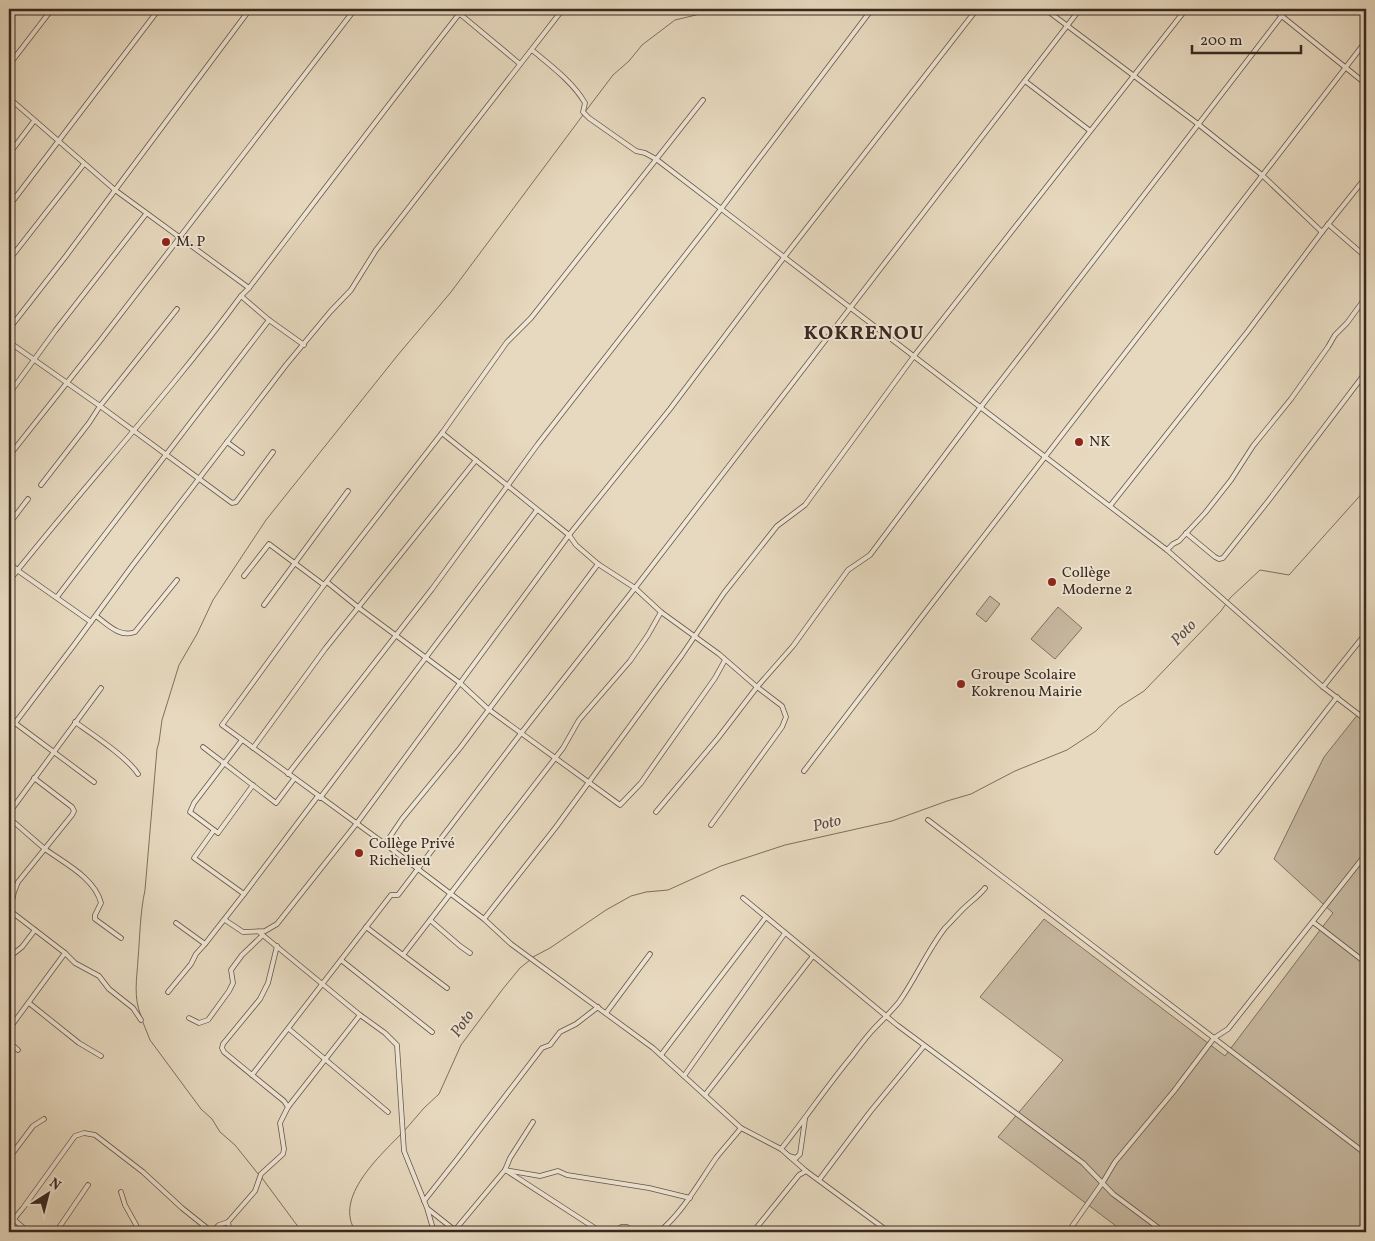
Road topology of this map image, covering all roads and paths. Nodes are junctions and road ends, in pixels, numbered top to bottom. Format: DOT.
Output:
graph roads {
  1 [pos="40,9"];
  2 [pos="52,9"];
  3 [pos="159,9"];
  4 [pos="250,9"];
  5 [pos="355,9"];
  6 [pos="454,9"];
  7 [pos="563,9"];
  8 [pos="872,9"];
  9 [pos="977,9"];
  10 [pos="1046,9"];
  11 [pos="1080,9"];
  12 [pos="1186,9"];
  13 [pos="1273,9"];
  14 [pos="1287,9"];
  15 [pos="461,11"];
  16 [pos="48,14"];
  17 [pos="1282,15"];
  18 [pos="1068,25"];
  19 [pos="1366,41"];
  20 [pos="532,50"];
  21 [pos="520,64"];
  22 [pos="9,65"];
  23 [pos="1346,68"];
  24 [pos="1134,75"];
  25 [pos="1025,81"];
  26 [pos="1366,84"];
  27 [pos="9,98"];
  28 [pos="703,100"];
  29 [pos="34,121"];
  30 [pos="1198,124"];
  31 [pos="1089,130"];
  32 [pos="60,141"];
  33 [pos="9,154"];
  34 [pos="656,159"];
  35 [pos="84,164"];
  36 [pos="1262,175"];
  37 [pos="1366,177"];
  38 [pos="115,190"];
  39 [pos="9,206"];
  40 [pos="721,209"];
  41 [pos="146,214"];
  42 [pos="1328,224"];
  43 [pos="1322,232"];
  44 [pos="179,238"];
  45 [pos="785,256"];
  46 [pos="1366,257"];
  47 [pos="9,260"];
  48 [pos="249,288"];
  49 [pos="241,296"];
  50 [pos="1366,297"];
  51 [pos="850,307"];
  52 [pos="177,309"];
  53 [pos="269,320"];
  54 [pos="9,329"];
  55 [pos="9,342"];
  56 [pos="304,345"];
  57 [pos="914,356"];
  58 [pos="33,360"];
  59 [pos="1366,372"];
  60 [pos="66,382"];
  61 [pos="9,394"];
  62 [pos="100,406"];
  63 [pos="980,408"];
  64 [pos="134,432"];
  65 [pos="442,433"];
  66 [pos="227,442"];
  67 [pos="273,452"];
  68 [pos="242,453"];
  69 [pos="167,454"];
  70 [pos="9,456"];
  71 [pos="1045,457"];
  72 [pos="476,460"];
  73 [pos="200,478"];
  74 [pos="40,485"];
  75 [pos="508,486"];
  76 [pos="348,491"];
  77 [pos="28,499"];
  78 [pos="1110,506"];
  79 [pos="537,510"];
  80 [pos="9,524"];
  81 [pos="1186,533"];
  82 [pos="569,535"];
  83 [pos="1167,550"];
  84 [pos="9,562"];
  85 [pos="295,563"];
  86 [pos="598,564"];
  87 [pos="17,570"];
  88 [pos="244,576"];
  89 [pos="177,580"];
  90 [pos="9,581"];
  91 [pos="326,584"];
  92 [pos="635,588"];
  93 [pos="57,597"];
  94 [pos="264,605"];
  95 [pos="359,608"];
  96 [pos="661,612"];
  97 [pos="96,616"];
  98 [pos="91,622"];
  99 [pos="1366,633"];
  100 [pos="395,635"];
  101 [pos="694,636"];
  102 [pos="426,656"];
  103 [pos="725,660"];
  104 [pos="460,683"];
  105 [pos="757,687"];
  106 [pos="1323,687"];
  107 [pos="101,688"];
  108 [pos="1337,697"];
  109 [pos="488,709"];
  110 [pos="1366,720"];
  111 [pos="75,722"];
  112 [pos="15,723"];
  113 [pos="9,731"];
  114 [pos="522,732"];
  115 [pos="242,740"];
  116 [pos="202,747"];
  117 [pos="253,748"];
  118 [pos="54,752"];
  119 [pos="555,757"];
  120 [pos="225,763"];
  121 [pos="804,771"];
  122 [pos="138,774"];
  123 [pos="288,774"];
  124 [pos="34,778"];
  125 [pos="294,779"];
  126 [pos="94,782"];
  127 [pos="588,783"];
  128 [pos="253,785"];
  129 [pos="319,797"];
  130 [pos="656,812"];
  131 [pos="9,813"];
  132 [pos="9,818"];
  133 [pos="928,820"];
  134 [pos="356,823"];
  135 [pos="711,826"];
  136 [pos="214,830"];
  137 [pos="385,844"];
  138 [pos="45,848"];
  139 [pos="1217,852"];
  140 [pos="1366,854"];
  141 [pos="418,869"];
  142 [pos="985,888"];
  143 [pos="244,894"];
  144 [pos="450,894"];
  145 [pos="743,898"];
  146 [pos="9,910"];
  147 [pos="766,917"];
  148 [pos="225,920"];
  149 [pos="430,920"];
  150 [pos="484,920"];
  151 [pos="1313,922"];
  152 [pos="176,923"];
  153 [pos="366,927"];
  154 [pos="35,930"];
  155 [pos="261,933"];
  156 [pos="785,933"];
  157 [pos="122,938"];
  158 [pos="205,944"];
  159 [pos="277,946"];
  160 [pos="65,953"];
  161 [pos="470,953"];
  162 [pos="10,954"];
  163 [pos="650,954"];
  164 [pos="403,955"];
  165 [pos="812,956"];
  166 [pos="9,959"];
  167 [pos="340,960"];
  168 [pos="1366,963"];
  169 [pos="322,984"];
  170 [pos="447,988"];
  171 [pos="168,992"];
  172 [pos="29,1003"];
  173 [pos="598,1007"];
  174 [pos="606,1013"];
  175 [pos="360,1016"];
  176 [pos="887,1017"];
  177 [pos="189,1018"];
  178 [pos="141,1020"];
  179 [pos="9,1029"];
  180 [pos="289,1029"];
  181 [pos="432,1032"];
  182 [pos="1214,1038"];
  183 [pos="9,1042"];
  184 [pos="924,1046"];
  185 [pos="18,1050"];
  186 [pos="661,1055"];
  187 [pos="101,1056"];
  188 [pos="326,1060"];
  189 [pos="252,1075"];
  190 [pos="684,1076"];
  191 [pos="705,1095"];
  192 [pos="288,1107"];
  193 [pos="388,1112"];
  194 [pos="805,1119"];
  195 [pos="44,1120"];
  196 [pos="533,1122"];
  197 [pos="741,1128"];
  198 [pos="781,1150"];
  199 [pos="1366,1154"];
  200 [pos="787,1155"];
  201 [pos="9,1158"];
  202 [pos="505,1170"];
  203 [pos="806,1171"];
  204 [pos="819,1180"];
  205 [pos="1103,1182"];
  206 [pos="88,1185"];
  207 [pos="121,1192"];
  208 [pos="690,1198"];
  209 [pos="424,1201"];
  210 [pos="427,1208"];
  211 [pos="9,1215"];
  212 [pos="14,1219"];
  213 [pos="228,1222"];
  214 [pos="9,1225"];
  215 [pos="456,1231"];
  216 [pos="28,1232"];
  217 [pos="56,1232"];
  218 [pos="140,1232"];
  219 [pos="212,1232"];
  220 [pos="230,1232"];
  221 [pos="434,1232"];
  222 [pos="602,1232"];
  223 [pos="615,1232"];
  224 [pos="632,1232"];
  225 [pos="659,1232"];
  226 [pos="753,1232"];
  227 [pos="889,1232"];
  228 [pos="1068,1232"];
  229 [pos="1164,1232"];
  1 -- 16 [label="street"];
  2 -- 16 [label="street"];
  3 -- 32 [label="street"];
  4 -- 38 [label="street"];
  5 -- 44 [label="street"];
  6 -- 15 [label="street"];
  7 -- 20 [label="street"];
  8 -- 40 [label="street"];
  9 -- 45 [label="street"];
  10 -- 18 [label="street"];
  11 -- 18 [label="street"];
  12 -- 24 [label="street"];
  13 -- 17 [label="street"];
  14 -- 17 [label="street"];
  15 -- 21 [label="street"];
  15 -- 48 [label="street"];
  16 -- 22 [label="street"];
  17 -- 23 [label="street"];
  17 -- 30 [label="street"];
  18 -- 24 [label="street"];
  18 -- 25 [label="street"];
  19 -- 23 [label="street"];
  20 -- 21 [label="street"];
  20 -- 34 [label="street"];
  21 -- 56 [label="street"];
  23 -- 26 [label="street"];
  23 -- 36 [label="street"];
  24 -- 30 [label="street"];
  24 -- 31 [label="street"];
  25 -- 31 [label="street"];
  25 -- 51 [label="street"];
  27 -- 29 [label="street"];
  28 -- 34 [label="street"];
  29 -- 32 [label="street"];
  29 -- 33 [label="street"];
  30 -- 36 [label="street"];
  30 -- 63 [label="street"];
  31 -- 57 [label="street"];
  32 -- 35 [label="street"];
  32 -- 39 [label="street"];
  34 -- 40 [label="street"];
  34 -- 65 [label="street"];
  35 -- 38 [label="street"];
  35 -- 47 [label="street"];
  36 -- 43 [label="street"];
  36 -- 71 [label="street"];
  37 -- 42 [label="street"];
  38 -- 41 [label="street"];
  38 -- 54 [label="street"];
  40 -- 45 [label="street"];
  40 -- 75 [label="street"];
  41 -- 44 [label="street"];
  41 -- 58 [label="street"];
  42 -- 43 [label="street"];
  42 -- 46 [label="street"];
  43 -- 78 [label="street"];
  44 -- 48 [label="street"];
  44 -- 60 [label="street"];
  45 -- 51 [label="street"];
  45 -- 82 [label="street"];
  48 -- 49 [label="street"];
  49 -- 53 [label="street"];
  49 -- 64 [label="street"];
  50 -- 81 [label="street"];
  51 -- 57 [label="street"];
  51 -- 92 [label="street"];
  52 -- 62 [label="street"];
  53 -- 56 [label="street"];
  53 -- 69 [label="street"];
  55 -- 58 [label="street"];
  56 -- 66 [label="street"];
  57 -- 63 [label="street"];
  57 -- 101 [label="street"];
  58 -- 60 [label="street"];
  58 -- 61 [label="street"];
  59 -- 81 [label="street"];
  60 -- 62 [label="street"];
  60 -- 70 [label="street"];
  62 -- 64 [label="street"];
  62 -- 74 [label="street"];
  63 -- 71 [label="street"];
  63 -- 105 [label="street"];
  64 -- 69 [label="street"];
  64 -- 87 [label="street"];
  65 -- 72 [label="street"];
  65 -- 91 [label="street"];
  66 -- 68 [label="street"];
  66 -- 73 [label="street"];
  67 -- 73 [label="street"];
  69 -- 73 [label="street"];
  69 -- 93 [label="street"];
  71 -- 78 [label="street"];
  71 -- 121 [label="street"];
  72 -- 75 [label="street"];
  72 -- 95 [label="street"];
  73 -- 97 [label="street"];
  75 -- 79 [label="street"];
  75 -- 100 [label="street"];
  76 -- 85 [label="street"];
  77 -- 80 [label="street"];
  78 -- 83 [label="street"];
  79 -- 82 [label="street"];
  79 -- 102 [label="street"];
  81 -- 83 [label="street"];
  82 -- 86 [label="street"];
  82 -- 104 [label="street"];
  83 -- 106 [label="street"];
  84 -- 87 [label="street"];
  85 -- 88 [label="street"];
  85 -- 91 [label="street"];
  85 -- 94 [label="street"];
  86 -- 92 [label="street"];
  86 -- 109 [label="street"];
  87 -- 90 [label="street"];
  87 -- 93 [label="street"];
  89 -- 97 [label="street"];
  91 -- 95 [label="street"];
  91 -- 115 [label="street"];
  92 -- 96 [label="street"];
  92 -- 114 [label="street"];
  93 -- 98 [label="street"];
  95 -- 100 [label="street"];
  95 -- 117 [label="street"];
  96 -- 101 [label="street"];
  96 -- 119 [label="street"];
  97 -- 98 [label="street"];
  98 -- 112 [label="street"];
  99 -- 106 [label="street"];
  100 -- 102 [label="street"];
  100 -- 123 [label="street"];
  101 -- 103 [label="street"];
  101 -- 127 [label="street"];
  102 -- 104 [label="street"];
  102 -- 129 [label="street"];
  103 -- 105 [label="street"];
  103 -- 127 [label="street"];
  104 -- 109 [label="street"];
  104 -- 134 [label="street"];
  105 -- 130 [label="street"];
  105 -- 135 [label="street"];
  106 -- 108 [label="street"];
  107 -- 111 [label="street"];
  108 -- 110 [label="street"];
  108 -- 139 [label="street"];
  109 -- 114 [label="street"];
  109 -- 137 [label="street"];
  111 -- 118 [label="street"];
  111 -- 122 [label="street"];
  112 -- 113 [label="street"];
  112 -- 118 [label="street"];
  114 -- 119 [label="street"];
  114 -- 141 [label="street"];
  115 -- 117 [label="street"];
  115 -- 120 [label="street"];
  116 -- 120 [label="street"];
  117 -- 123 [label="street"];
  118 -- 124 [label="street"];
  118 -- 126 [label="street"];
  119 -- 127 [label="street"];
  119 -- 144 [label="street"];
  120 -- 128 [label="street"];
  120 -- 136 [label="street"];
  123 -- 125 [label="street"];
  124 -- 131 [label="street"];
  124 -- 138 [label="street"];
  125 -- 128 [label="street"];
  125 -- 129 [label="street"];
  127 -- 150 [label="street"];
  128 -- 136 [label="street"];
  129 -- 134 [label="street"];
  129 -- 143 [label="street"];
  132 -- 138 [label="street"];
  133 -- 182 [label="street"];
  134 -- 137 [label="street"];
  134 -- 155 [label="street"];
  136 -- 143 [label="street"];
  137 -- 141 [label="street"];
  138 -- 146 [label="street"];
  138 -- 157 [label="street"];
  140 -- 151 [label="street"];
  141 -- 144 [label="street"];
  141 -- 153 [label="street"];
  142 -- 176 [label="street"];
  143 -- 148 [label="street"];
  144 -- 149 [label="street"];
  144 -- 150 [label="street"];
  145 -- 147 [label="street"];
  146 -- 154 [label="street"];
  147 -- 156 [label="street"];
  147 -- 186 [label="street"];
  148 -- 155 [label="street"];
  148 -- 158 [label="street"];
  149 -- 161 [label="street"];
  149 -- 164 [label="street"];
  150 -- 173 [label="street"];
  151 -- 168 [label="street"];
  151 -- 182 [label="street"];
  152 -- 158 [label="street"];
  153 -- 164 [label="street"];
  153 -- 167 [label="street"];
  154 -- 160 [label="street"];
  154 -- 162 [label="street"];
  155 -- 159 [label="street"];
  155 -- 177 [label="street"];
  156 -- 165 [label="street"];
  156 -- 190 [label="street"];
  158 -- 171 [label="street"];
  159 -- 169 [label="street"];
  159 -- 189 [label="street"];
  160 -- 172 [label="street"];
  160 -- 178 [label="street"];
  162 -- 166 [label="street"];
  163 -- 174 [label="street"];
  164 -- 170 [label="street"];
  165 -- 176 [label="street"];
  165 -- 191 [label="street"];
  167 -- 169 [label="street"];
  167 -- 181 [label="street"];
  169 -- 175 [label="street"];
  169 -- 180 [label="street"];
  172 -- 179 [label="street"];
  172 -- 187 [label="street"];
  173 -- 174 [label="street"];
  173 -- 209 [label="street"];
  174 -- 186 [label="street"];
  175 -- 188 [label="street"];
  175 -- 209 [label="street"];
  176 -- 184 [label="street"];
  176 -- 194 [label="street"];
  180 -- 188 [label="street"];
  180 -- 189 [label="street"];
  182 -- 199 [label="street"];
  182 -- 205 [label="street"];
  183 -- 185 [label="street"];
  184 -- 204 [label="street"];
  184 -- 205 [label="street"];
  186 -- 190 [label="street"];
  188 -- 192 [label="street"];
  188 -- 193 [label="street"];
  189 -- 192 [label="street"];
  190 -- 191 [label="street"];
  191 -- 197 [label="street"];
  192 -- 213 [label="street"];
  194 -- 198 [label="street"];
  194 -- 200 [label="street"];
  195 -- 201 [label="street"];
  196 -- 202 [label="street"];
  197 -- 198 [label="street"];
  197 -- 208 [label="street"];
  198 -- 200 [label="street"];
  200 -- 203 [label="street"];
  202 -- 208 [label="street"];
  202 -- 215 [label="street"];
  202 -- 222 [label="street"];
  203 -- 204 [label="street"];
  203 -- 226 [label="street"];
  204 -- 227 [label="street"];
  205 -- 228 [label="street"];
  205 -- 229 [label="street"];
  206 -- 217 [label="street"];
  207 -- 218 [label="street"];
  208 -- 225 [label="street"];
  209 -- 210 [label="street"];
  210 -- 215 [label="street"];
  210 -- 221 [label="street"];
  211 -- 212 [label="street"];
  212 -- 214 [label="street"];
  212 -- 216 [label="street"];
  212 -- 219 [label="street"];
  213 -- 219 [label="street"];
  213 -- 220 [label="street"];
  223 -- 224 [label="street"];
}
